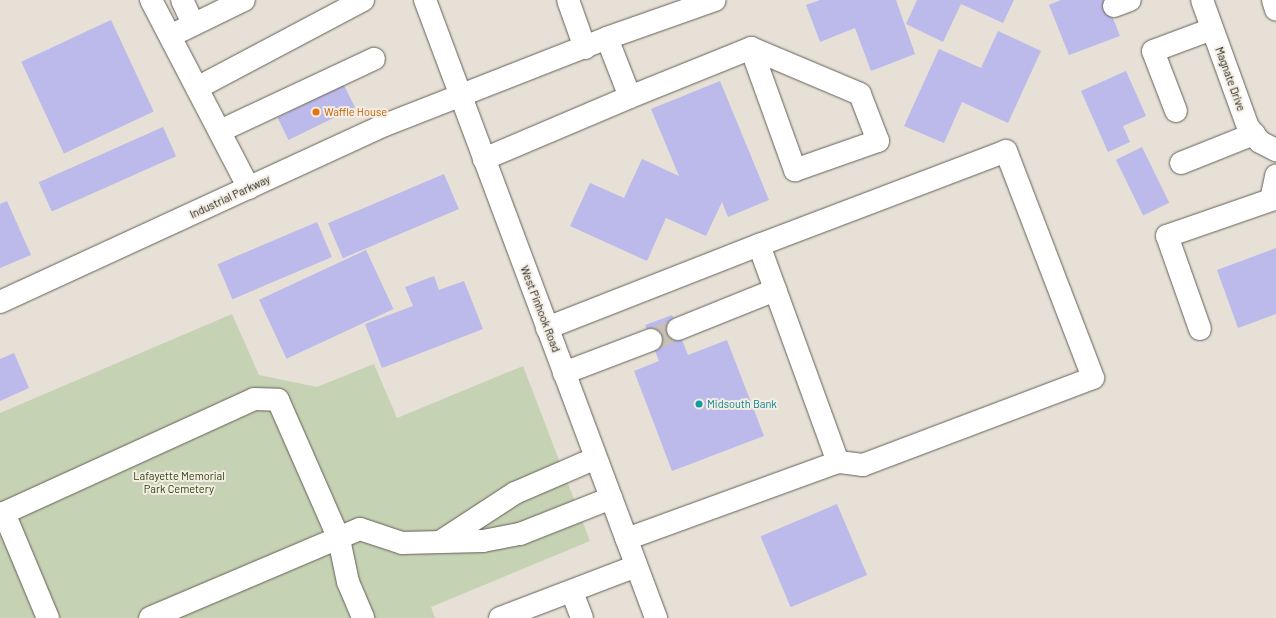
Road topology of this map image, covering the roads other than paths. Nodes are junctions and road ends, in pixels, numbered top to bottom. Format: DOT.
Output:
graph roads {
  1 [pos="151,0"];
  2 [pos="182,0"];
  3 [pos="244,0"];
  4 [pos="363,0"];
  5 [pos="425,0"];
  6 [pos="568,0"];
  7 [pos="715,0"];
  8 [pos="1202,0"];
  9 [pos="1273,0"];
  10 [pos="1276,10"];
  11 [pos="193,24"];
  12 [pos="1212,30"];
  13 [pos="170,36"];
  14 [pos="608,38"];
  15 [pos="585,48"];
  16 [pos="751,48"];
  17 [pos="374,59"];
  18 [pos="197,88"];
  19 [pos="461,96"];
  20 [pos="630,97"];
  21 [pos="1176,111"];
  22 [pos="220,131"];
  23 [pos="1254,134"];
  24 [pos="1274,150"];
  25 [pos="484,159"];
  26 [pos="1181,163"];
  27 [pos="1276,176"];
  28 [pos="249,188"];
  29 [pos="759,245"];
  30 [pos="776,290"];
  31 [pos="0,302"];
  32 [pos="547,328"];
  33 [pos="678,329"];
  34 [pos="1200,329"];
  35 [pos="651,340"];
  36 [pos="564,373"];
  37 [pos="596,458"];
  38 [pos="838,462"];
  39 [pos="611,498"];
  40 [pos="2,514"];
  41 [pos="339,538"];
  42 [pos="626,538"];
  43 [pos="440,542"];
  44 [pos="636,566"];
  45 [pos="572,592"];
  46 [pos="48,618"];
  47 [pos="150,618"];
  48 [pos="363,618"];
  49 [pos="500,618"];
  50 [pos="582,618"];
  51 [pos="656,618"];
  1 -- 13 [label="street"];
  2 -- 11 [label="street"];
  3 -- 11 [label="street"];
  4 -- 18 [label="street"];
  5 -- 19 [label="street, West Pinhook Road"];
  6 -- 15 [label="street"];
  7 -- 14 [label="street, Industrial Parkway"];
  8 -- 12 [label="street, Magnate Drive"];
  9 -- 10 [label="street"];
  11 -- 13 [label="street"];
  12 -- 21 [label="street"];
  12 -- 23 [label="street, Magnate Drive"];
  13 -- 18 [label="street"];
  14 -- 15 [label="street, Industrial Parkway"];
  14 -- 20 [label="street"];
  15 -- 19 [label="street, Industrial Parkway"];
  16 -- 16 [label="street"];
  16 -- 20 [label="street"];
  17 -- 22 [label="street"];
  18 -- 22 [label="street"];
  19 -- 25 [label="street, West Pinhook Road"];
  19 -- 28 [label="street, Industrial Parkway"];
  20 -- 25 [label="street"];
  22 -- 28 [label="street"];
  23 -- 24 [label="street, Magnate Drive"];
  23 -- 26 [label="street"];
  25 -- 32 [label="street, West Pinhook Road"];
  27 -- 34 [label="street"];
  28 -- 31 [label="street, Industrial Parkway"];
  29 -- 30 [label="street"];
  29 -- 32 [label="street"];
  29 -- 38 [label="street"];
  30 -- 33 [label="street"];
  30 -- 38 [label="street"];
  32 -- 36 [label="street, West Pinhook Road"];
  35 -- 36 [label="street"];
  36 -- 37 [label="street, West Pinhook Road"];
  37 -- 39 [label="street, West Pinhook Road"];
  37 -- 43 [label="street"];
  38 -- 42 [label="street"];
  39 -- 42 [label="street, West Pinhook Road"];
  39 -- 43 [label="street"];
  40 -- 41 [label="street"];
  40 -- 46 [label="street"];
  41 -- 43 [label="street"];
  41 -- 47 [label="street"];
  41 -- 48 [label="street"];
  42 -- 44 [label="street, West Pinhook Road"];
  44 -- 45 [label="street"];
  44 -- 51 [label="street, West Pinhook Road"];
  45 -- 49 [label="street"];
  45 -- 50 [label="street"];
}
